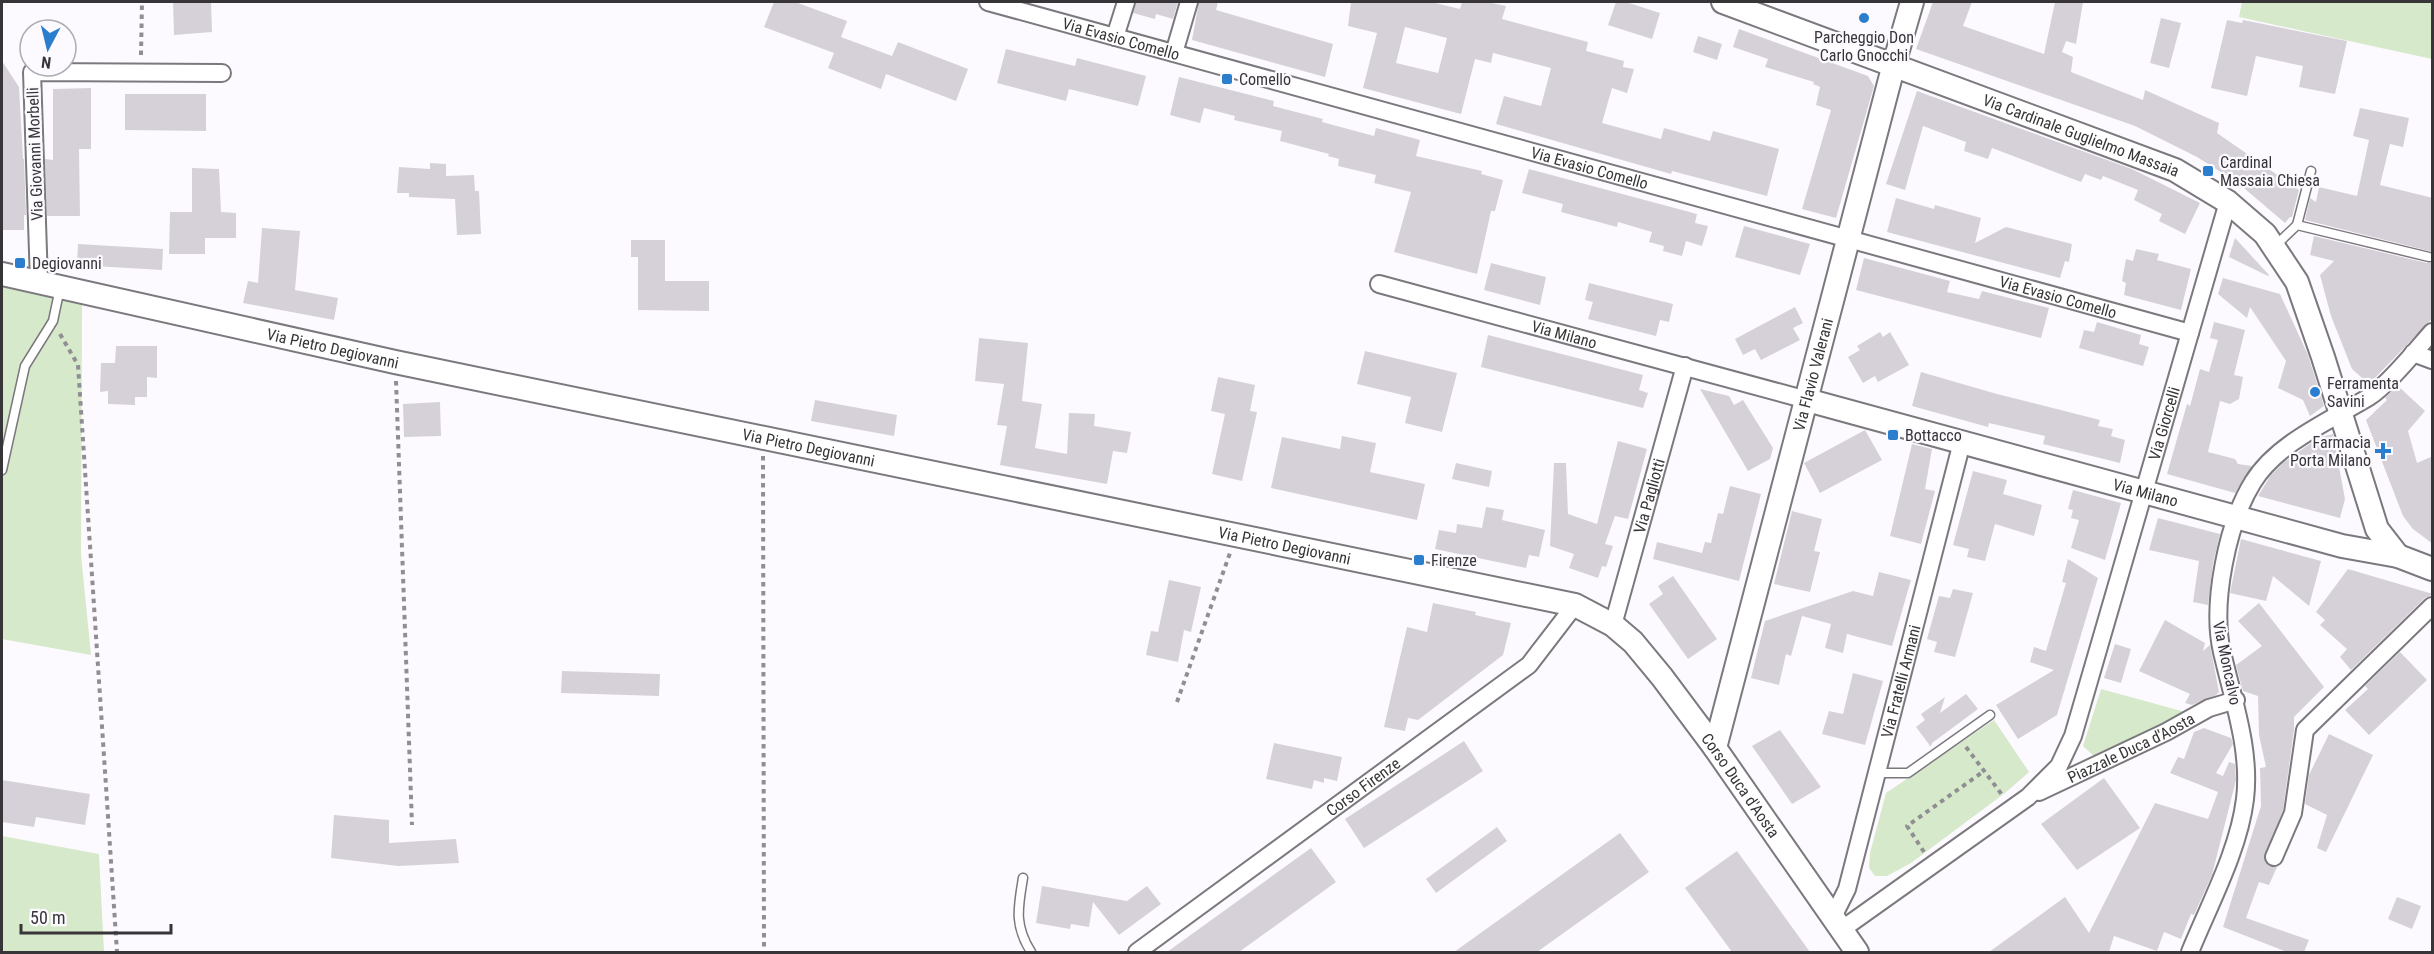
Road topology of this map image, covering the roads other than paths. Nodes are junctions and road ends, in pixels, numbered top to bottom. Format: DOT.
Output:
graph roads {
  1 [pos="988,2"];
  2 [pos="1126,2"];
  3 [pos="1189,2"];
  4 [pos="1723,2"];
  5 [pos="1912,2"];
  6 [pos="1115,37"];
  7 [pos="1174,53"];
  8 [pos="1893,64"];
  9 [pos="222,73"];
  10 [pos="2311,171"];
  11 [pos="2229,202"];
  12 [pos="2297,225"];
  13 [pos="1849,239"];
  14 [pos="2273,247"];
  15 [pos="2429,257"];
  16 [pos="2,274"];
  17 [pos="50,284"];
  18 [pos="1379,284"];
  19 [pos="2433,332"];
  20 [pos="2190,333"];
  21 [pos="2413,353"];
  22 [pos="2433,360"];
  23 [pos="1685,366"];
  24 [pos="1807,400"];
  25 [pos="2340,412"];
  26 [pos="1962,442"];
  27 [pos="2,470"];
  28 [pos="2144,492"];
  29 [pos="2235,517"];
  30 [pos="2398,556"];
  31 [pos="2433,568"];
  32 [pos="1575,605"];
  33 [pos="2433,606"];
  34 [pos="1613,625"];
  35 [pos="2089,681"];
  36 [pos="2236,700"];
  37 [pos="1990,715"];
  38 [pos="1714,748"];
  39 [pos="1877,773"];
  40 [pos="2028,797"];
  41 [pos="2274,857"];
  42 [pos="1023,878"];
  43 [pos="1837,925"];
  44 [pos="1031,952"];
  45 [pos="1137,952"];
  46 [pos="1857,952"];
  47 [pos="2190,952"];
  1 -- 6 [label="street, Via Evasio Comello"];
  2 -- 6 [label="street"];
  3 -- 7 [label="street"];
  4 -- 8 [label="street, Via Cardinale Guglielmo Massaia"];
  5 -- 8 [label="street, Via Flavio Valerani"];
  6 -- 7 [label="street, Via Evasio Comello"];
  7 -- 13 [label="street, Via Evasio Comello"];
  8 -- 11 [label="street, Via Cardinale Guglielmo Massaia"];
  8 -- 13 [label="street, Via Flavio Valerani"];
  9 -- 17 [label="street, Via Giovanni Morbelli"];
  10 -- 12 [label="lane"];
  11 -- 14 [label="street, Via Cardinale Guglielmo Massaia"];
  11 -- 20 [label="street, Via Giorcelli"];
  12 -- 14 [label="lane"];
  12 -- 15 [label="lane"];
  13 -- 20 [label="street, Via Evasio Comello"];
  13 -- 24 [label="street, Via Flavio Valerani"];
  14 -- 25 [label="street, Via Cardinale Guglielmo Massaia"];
  16 -- 17 [label="street, Via Pietro Degiovanni"];
  17 -- 27 [label="lane"];
  17 -- 32 [label="street, Via Pietro Degiovanni"];
  18 -- 23 [label="street, Via Milano"];
  19 -- 21 [label="street, Via Moncalvo"];
  20 -- 28 [label="street, Via Giorcelli"];
  21 -- 22 [label="street"];
  21 -- 25 [label="street, Via Moncalvo"];
  23 -- 24 [label="street, Via Milano"];
  23 -- 34 [label="street, Via Pagliotti"];
  24 -- 26 [label="street, Via Milano"];
  24 -- 38 [label="street, Via Flavio Valerani"];
  25 -- 29 [label="street, Via Moncalvo"];
  25 -- 30 [label="street, Via Cardinale Guglielmo Massaia"];
  26 -- 28 [label="street, Via Milano"];
  26 -- 39 [label="street, Via Fratelli Armani"];
  28 -- 29 [label="street, Via Milano"];
  28 -- 35 [label="street, Via Giorcelli"];
  29 -- 30 [label="street, Via Milano"];
  29 -- 36 [label="street, Via Moncalvo"];
  30 -- 31 [label="street, Via Milano"];
  32 -- 34 [label="street, Via Pietro Degiovanni"];
  32 -- 45 [label="street, Corso Firenze"];
  33 -- 41 [label="street"];
  34 -- 38 [label="street, Corso Duca d'Aosta"];
  35 -- 40 [label="street, Piazzale Duca d'Aosta"];
  36 -- 40 [label="street, Piazzale Duca d'Aosta"];
  36 -- 47 [label="street, Via Moncalvo"];
  37 -- 39 [label="lane"];
  38 -- 43 [label="street, Corso Duca d'Aosta"];
  39 -- 43 [label="street, Via Fratelli Armani"];
  40 -- 43 [label="street, Piazzale Duca d'Aosta"];
  42 -- 44 [label="lane"];
  43 -- 46 [label="street, Corso Duca d'Aosta"];
}
